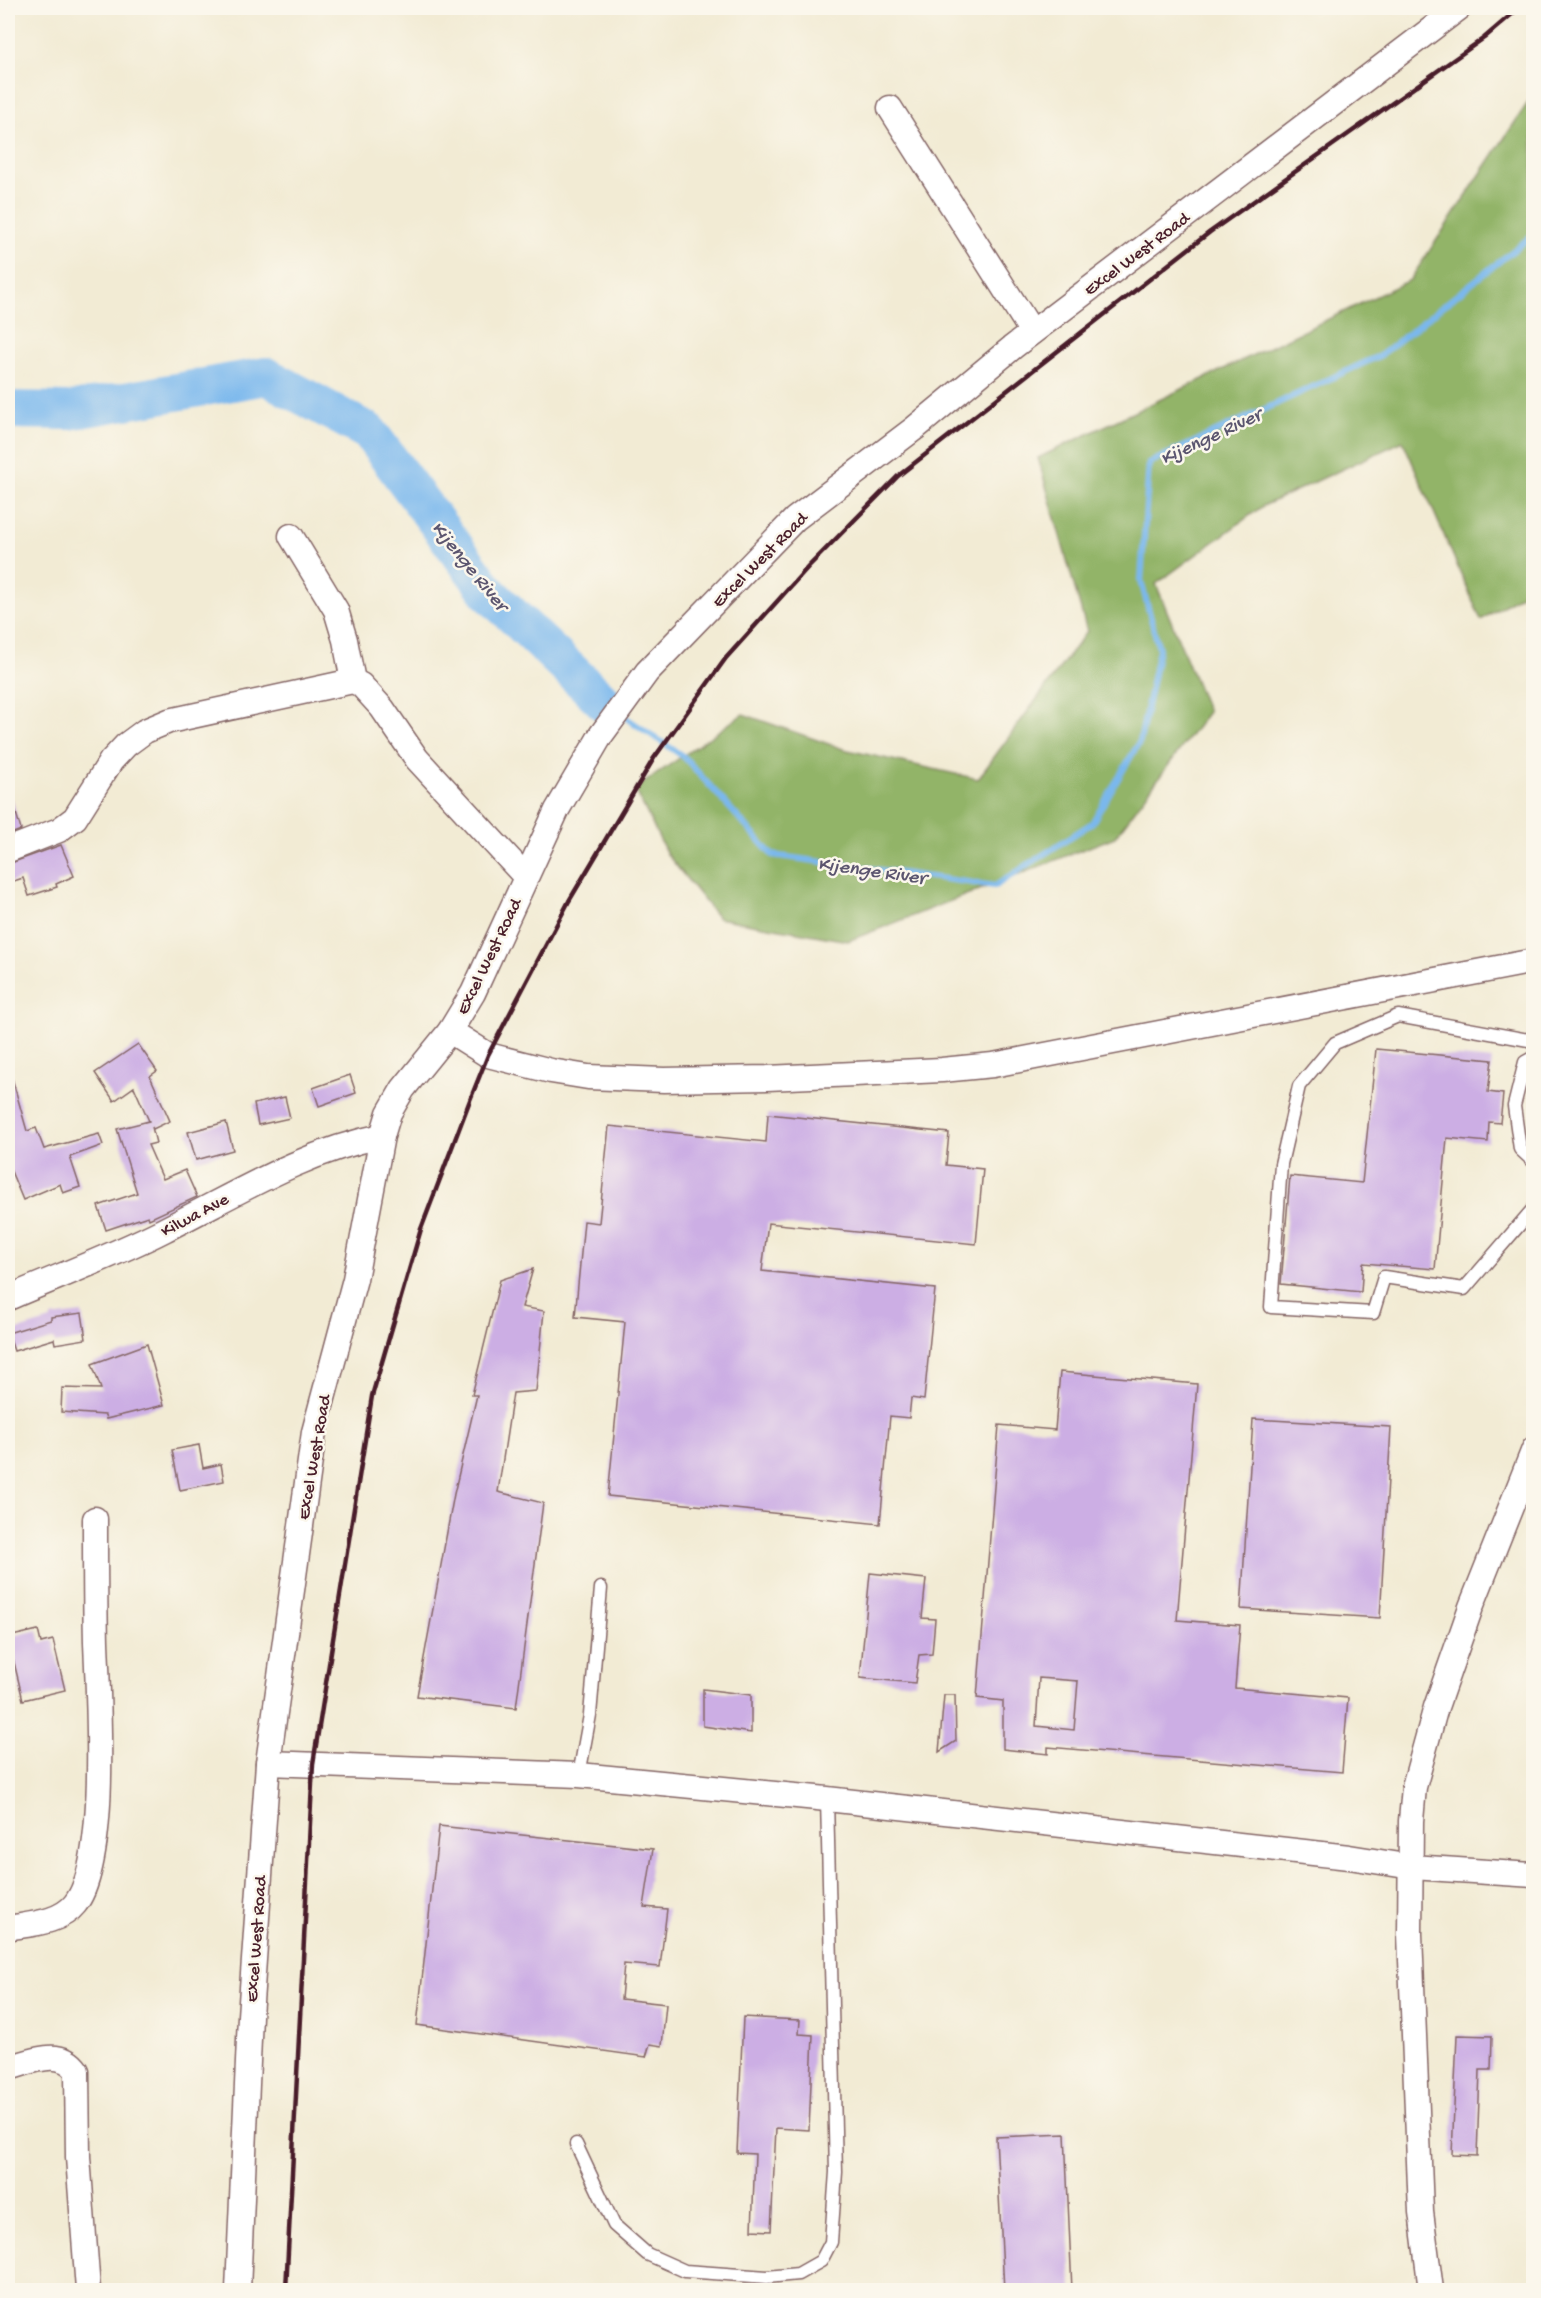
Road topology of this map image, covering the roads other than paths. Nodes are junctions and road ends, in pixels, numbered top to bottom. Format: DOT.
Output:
graph roads {
  1 [pos="1459,8"];
  2 [pos="890,108"];
  3 [pos="1032,333"];
  4 [pos="291,536"];
  5 [pos="353,681"];
  6 [pos="8,850"];
  7 [pos="525,876"];
  8 [pos="1533,961"];
  9 [pos="450,1031"];
  10 [pos="1533,1041"];
  11 [pos="1533,1057"];
  12 [pos="382,1136"];
  13 [pos="1533,1162"];
  14 [pos="1533,1208"];
  15 [pos="8,1298"];
  16 [pos="1533,1449"];
  17 [pos="95,1518"];
  18 [pos="601,1588"];
  19 [pos="268,1763"];
  20 [pos="579,1775"];
  21 [pos="827,1799"];
  22 [pos="1412,1867"];
  23 [pos="1533,1875"];
  24 [pos="8,1928"];
  25 [pos="8,2068"];
  26 [pos="576,2144"];
  27 [pos="88,2290"];
  28 [pos="238,2290"];
  29 [pos="1431,2290"];
  1 -- 3 [label="street, Excel West Road"];
  2 -- 3 [label="street"];
  3 -- 7 [label="street, Excel West Road"];
  4 -- 5 [label="street"];
  5 -- 6 [label="street"];
  5 -- 7 [label="street"];
  7 -- 9 [label="street, Excel West Road"];
  8 -- 9 [label="street"];
  9 -- 12 [label="street, Excel West Road"];
  10 -- 14 [label="lane"];
  11 -- 13 [label="lane"];
  12 -- 15 [label="street, Kilwa Ave"];
  12 -- 19 [label="street, Excel West Road"];
  16 -- 22 [label="street"];
  17 -- 24 [label="street"];
  18 -- 20 [label="lane"];
  19 -- 20 [label="street"];
  19 -- 28 [label="street, Excel West Road"];
  20 -- 21 [label="street"];
  21 -- 22 [label="street"];
  21 -- 26 [label="lane"];
  22 -- 23 [label="street"];
  22 -- 29 [label="street"];
  25 -- 27 [label="street"];
}
